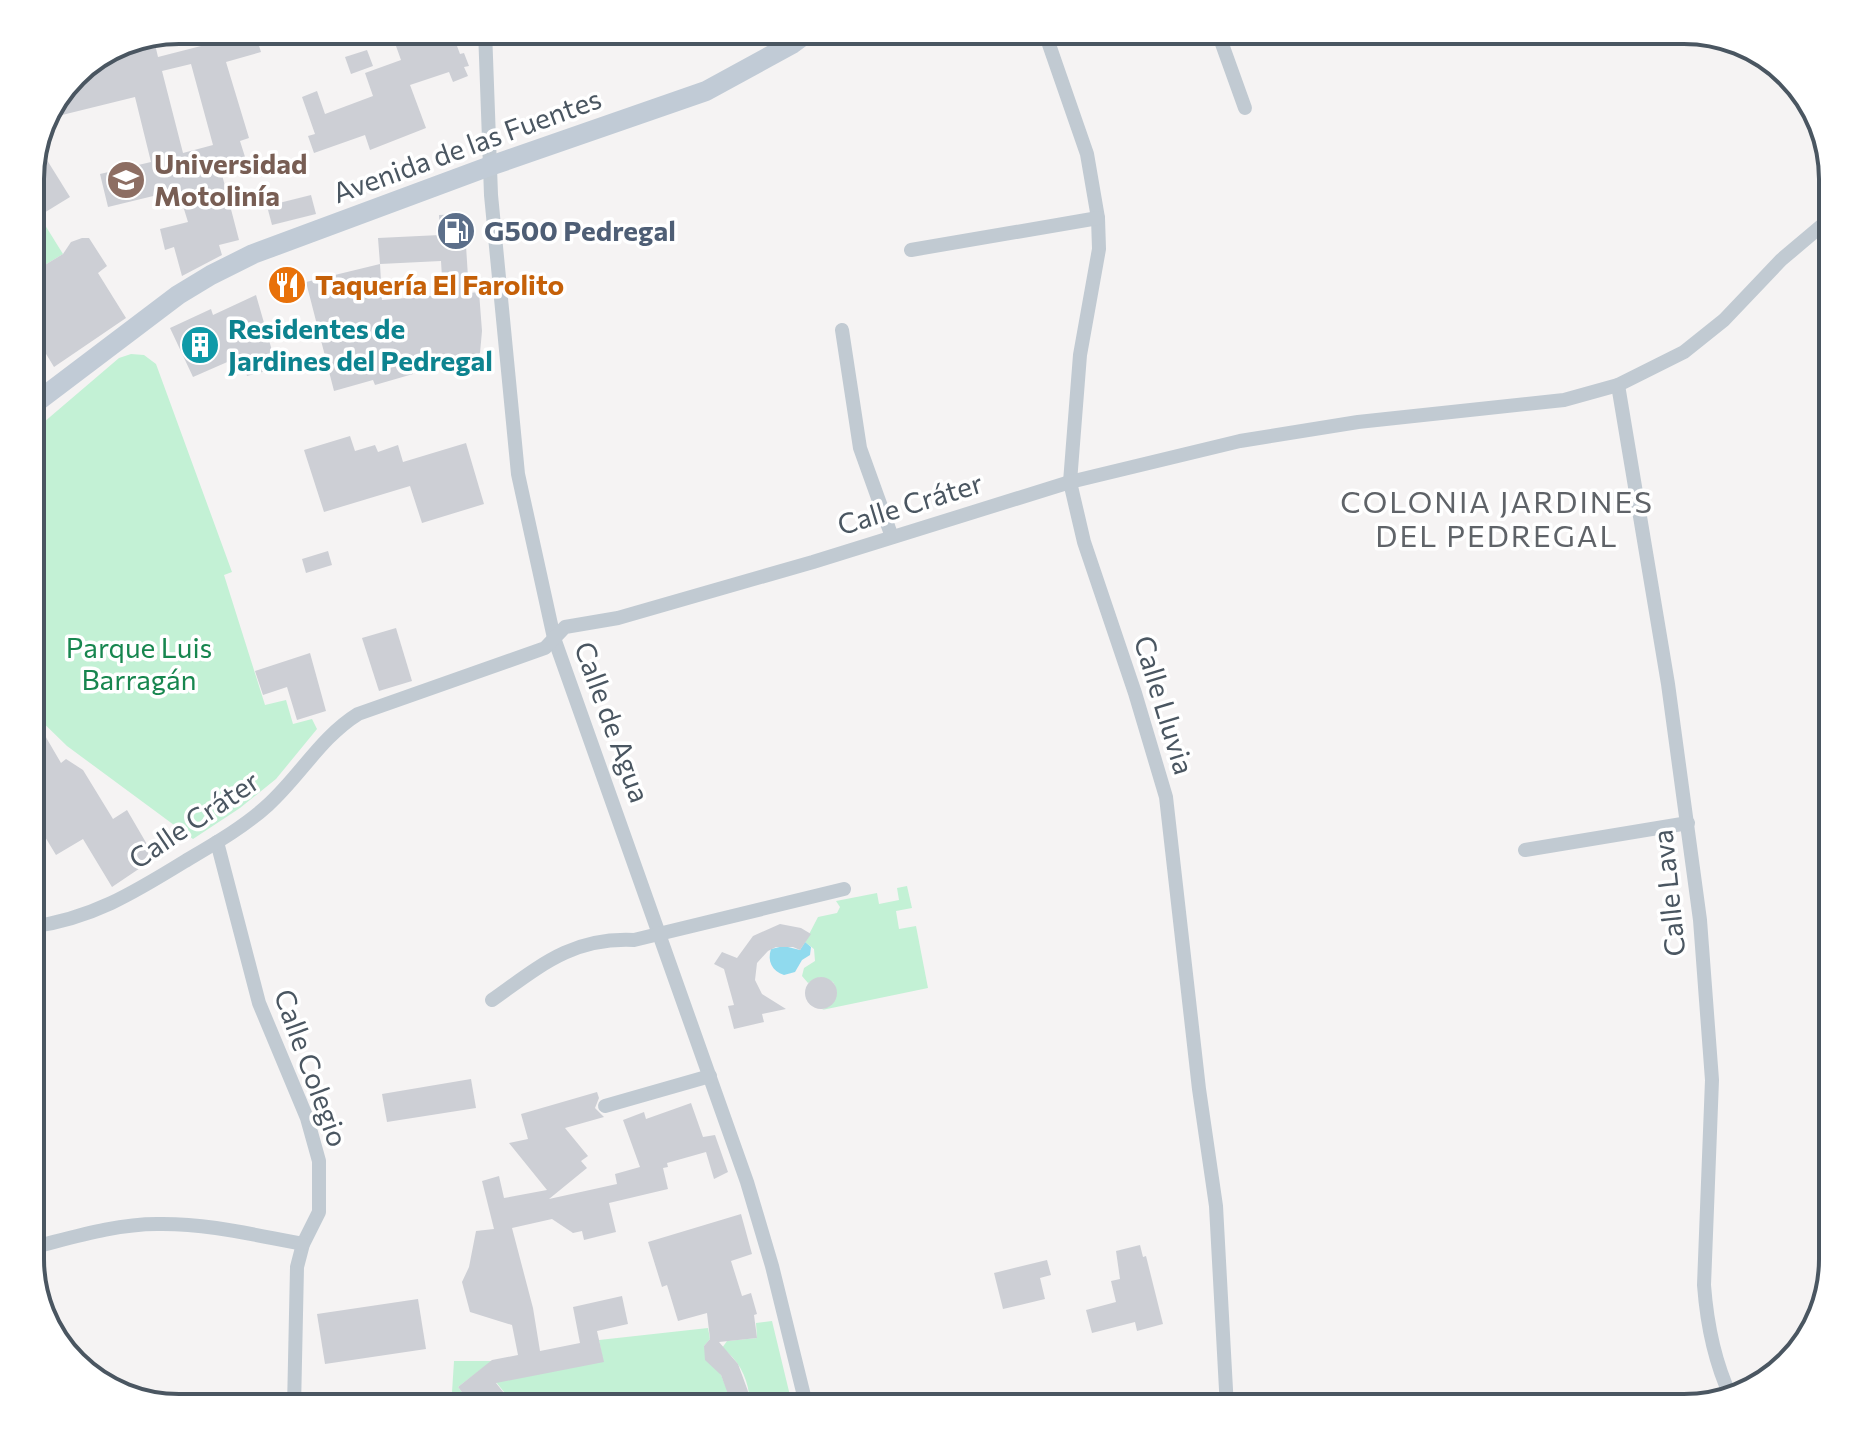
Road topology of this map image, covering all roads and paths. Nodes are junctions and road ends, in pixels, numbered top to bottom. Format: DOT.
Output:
graph roads {
  1 [pos="486,44"];
  2 [pos="792,44"];
  3 [pos="1049,44"];
  4 [pos="1222,44"];
  5 [pos="1245,108"];
  6 [pos="490,166"];
  7 [pos="1098,218"];
  8 [pos="1819,228"];
  9 [pos="911,250"];
  10 [pos="842,330"];
  11 [pos="1618,385"];
  12 [pos="44,396"];
  13 [pos="1070,482"];
  14 [pos="892,537"];
  15 [pos="554,638"];
  16 [pos="1688,823"];
  17 [pos="217,842"];
  18 [pos="1525,850"];
  19 [pos="844,889"];
  20 [pos="44,925"];
  21 [pos="659,933"];
  22 [pos="492,1000"];
  23 [pos="710,1076"];
  24 [pos="605,1106"];
  25 [pos="303,1244"];
  26 [pos="44,1245"];
  27 [pos="1727,1387"];
  28 [pos="294,1394"];
  29 [pos="804,1394"];
  30 [pos="1226,1394"];
  1 -- 6 [label="street, Calle de Agua"];
  2 -- 6 [label="street, Avenida de las Fuentes"];
  3 -- 7 [label="street, Calle Lluvia"];
  4 -- 5 [label="street"];
  6 -- 12 [label="street, Avenida de las Fuentes"];
  6 -- 15 [label="street, Calle de Agua"];
  7 -- 9 [label="street"];
  7 -- 13 [label="street, Calle Lluvia"];
  8 -- 11 [label="street, Calle Cráter"];
  10 -- 14 [label="street"];
  11 -- 13 [label="street, Calle Cráter"];
  11 -- 16 [label="street, Calle Lava"];
  13 -- 14 [label="street, Calle Cráter"];
  13 -- 30 [label="street, Calle Lluvia"];
  14 -- 15 [label="street, Calle Cráter"];
  15 -- 17 [label="street, Calle Cráter"];
  15 -- 21 [label="street, Calle de Agua"];
  16 -- 18 [label="street"];
  16 -- 27 [label="street, Calle Lava"];
  17 -- 20 [label="street, Calle Cráter"];
  17 -- 25 [label="street, Calle Colegio"];
  19 -- 21 [label="street"];
  21 -- 22 [label="street"];
  21 -- 23 [label="street, Calle de Agua"];
  23 -- 24 [label="street"];
  23 -- 29 [label="street, Calle de Agua"];
  25 -- 26 [label="street"];
  25 -- 28 [label="street, Calle Colegio"];
}
